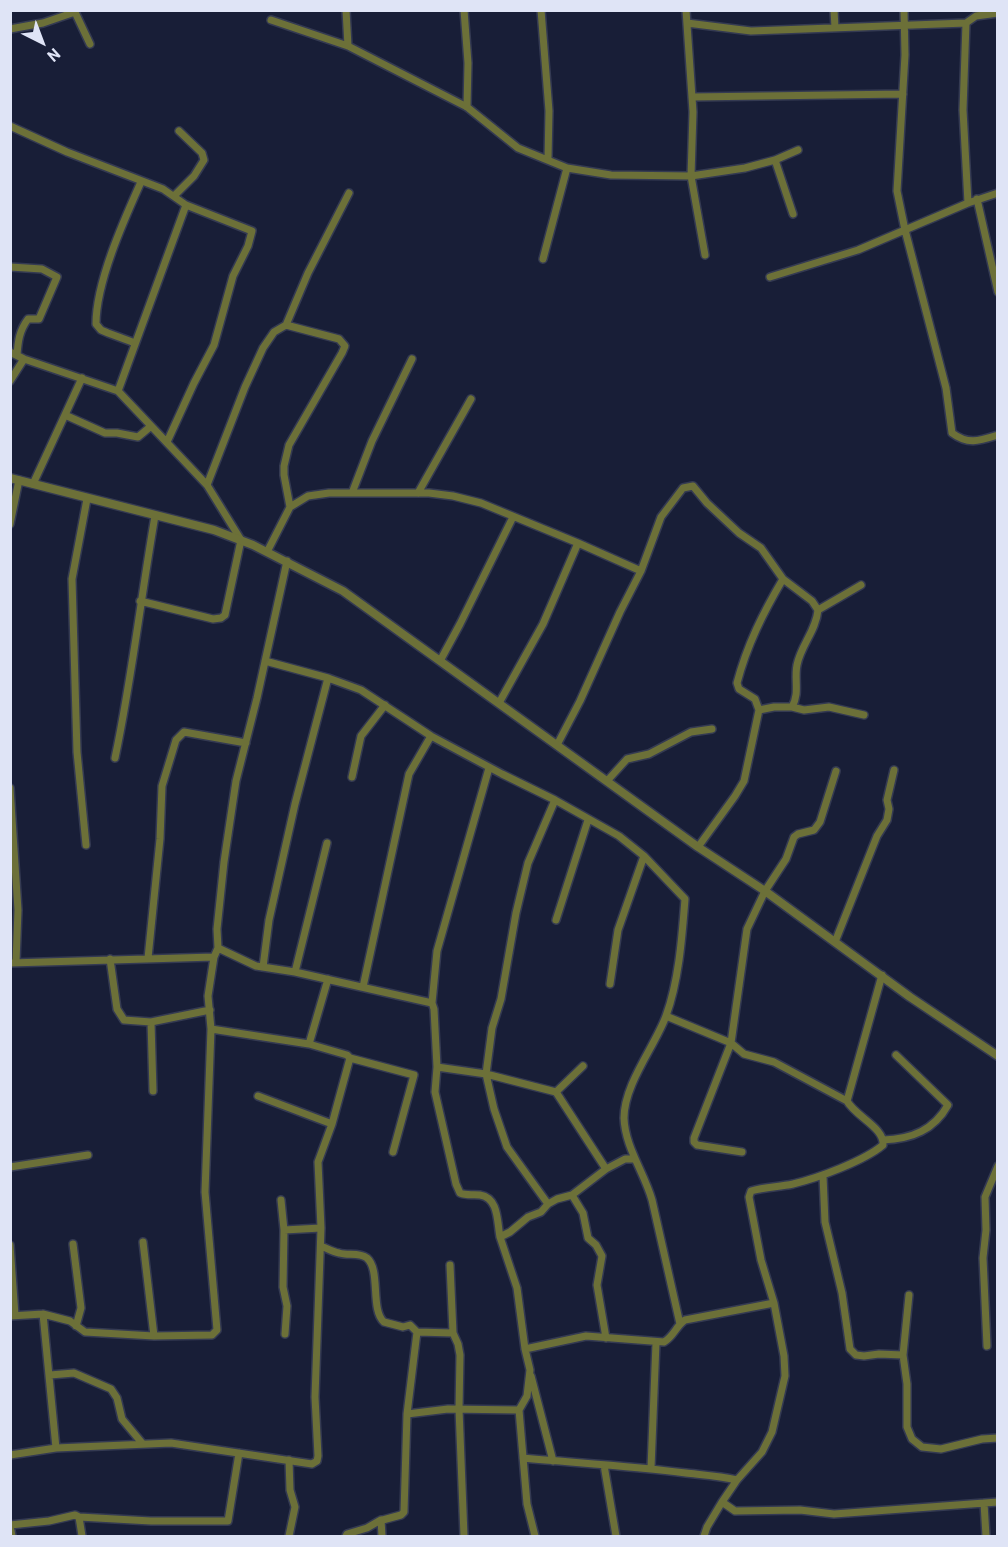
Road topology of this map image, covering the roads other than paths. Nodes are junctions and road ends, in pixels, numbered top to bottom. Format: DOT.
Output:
graph roads {
  1 [pos="346,10"];
  2 [pos="464,10"];
  3 [pos="540,10"];
  4 [pos="686,10"];
  5 [pos="834,10"];
  6 [pos="904,10"];
  7 [pos="74,11"];
  8 [pos="976,13"];
  9 [pos="998,13"];
  10 [pos="271,20"];
  11 [pos="687,23"];
  12 [pos="966,23"];
  13 [pos="904,27"];
  14 [pos="835,28"];
  15 [pos="10,29"];
  16 [pos="90,44"];
  17 [pos="348,46"];
  18 [pos="903,94"];
  19 [pos="692,97"];
  20 [pos="467,108"];
  21 [pos="11,127"];
  22 [pos="179,131"];
  23 [pos="798,150"];
  24 [pos="548,159"];
  25 [pos="775,160"];
  26 [pos="567,168"];
  27 [pos="691,176"];
  28 [pos="141,182"];
  29 [pos="349,193"];
  30 [pos="998,193"];
  31 [pos="174,196"];
  32 [pos="977,199"];
  33 [pos="968,203"];
  34 [pos="186,205"];
  35 [pos="793,214"];
  36 [pos="905,230"];
  37 [pos="705,255"];
  38 [pos="543,259"];
  39 [pos="10,267"];
  40 [pos="770,277"];
  41 [pos="998,292"];
  42 [pos="286,325"];
  43 [pos="135,343"];
  44 [pos="17,356"];
  45 [pos="412,360"];
  46 [pos="82,378"];
  47 [pos="10,381"];
  48 [pos="118,391"];
  49 [pos="471,399"];
  50 [pos="65,415"];
  51 [pos="150,427"];
  52 [pos="998,435"];
  53 [pos="167,442"];
  54 [pos="15,479"];
  55 [pos="33,484"];
  56 [pos="207,485"];
  57 [pos="352,493"];
  58 [pos="418,493"];
  59 [pos="87,498"];
  60 [pos="290,507"];
  61 [pos="155,516"];
  62 [pos="513,517"];
  63 [pos="10,524"];
  64 [pos="241,540"];
  65 [pos="578,543"];
  66 [pos="267,552"];
  67 [pos="286,561"];
  68 [pos="641,572"];
  69 [pos="783,579"];
  70 [pos="861,585"];
  71 [pos="140,601"];
  72 [pos="818,610"];
  73 [pos="265,661"];
  74 [pos="440,661"];
  75 [pos="328,678"];
  76 [pos="499,703"];
  77 [pos="385,705"];
  78 [pos="792,707"];
  79 [pos="759,710"];
  80 [pos="864,715"];
  81 [pos="712,729"];
  82 [pos="431,736"];
  83 [pos="246,743"];
  84 [pos="557,745"];
  85 [pos="115,758"];
  86 [pos="489,768"];
  87 [pos="894,770"];
  88 [pos="836,771"];
  89 [pos="352,777"];
  90 [pos="607,781"];
  91 [pos="10,788"];
  92 [pos="555,800"];
  93 [pos="11,802"];
  94 [pos="588,820"];
  95 [pos="327,843"];
  96 [pos="86,845"];
  97 [pos="698,847"];
  98 [pos="644,856"];
  99 [pos="765,891"];
  100 [pos="556,920"];
  101 [pos="834,942"];
  102 [pos="218,948"];
  103 [pos="214,957"];
  104 [pos="148,958"];
  105 [pos="110,959"];
  106 [pos="13,962"];
  107 [pos="263,967"];
  108 [pos="295,972"];
  109 [pos="882,975"];
  110 [pos="328,979"];
  111 [pos="610,984"];
  112 [pos="363,987"];
  113 [pos="432,1004"];
  114 [pos="210,1010"];
  115 [pos="666,1016"];
  116 [pos="151,1022"];
  117 [pos="211,1029"];
  118 [pos="731,1043"];
  119 [pos="309,1044"];
  120 [pos="896,1056"];
  121 [pos="998,1056"];
  122 [pos="350,1058"];
  123 [pos="583,1066"];
  124 [pos="437,1067"];
  125 [pos="486,1074"];
  126 [pos="153,1091"];
  127 [pos="556,1092"];
  128 [pos="258,1096"];
  129 [pos="847,1101"];
  130 [pos="332,1124"];
  131 [pos="883,1140"];
  132 [pos="393,1152"];
  133 [pos="742,1152"];
  134 [pos="88,1155"];
  135 [pos="634,1159"];
  136 [pos="998,1166"];
  137 [pos="10,1167"];
  138 [pos="606,1169"];
  139 [pos="823,1176"];
  140 [pos="572,1195"];
  141 [pos="281,1200"];
  142 [pos="548,1204"];
  143 [pos="321,1228"];
  144 [pos="284,1230"];
  145 [pos="500,1237"];
  146 [pos="143,1242"];
  147 [pos="73,1244"];
  148 [pos="10,1245"];
  149 [pos="321,1246"];
  150 [pos="450,1266"];
  151 [pos="909,1295"];
  152 [pos="774,1303"];
  153 [pos="43,1314"];
  154 [pos="13,1315"];
  155 [pos="680,1324"];
  156 [pos="76,1326"];
  157 [pos="417,1332"];
  158 [pos="453,1333"];
  159 [pos="285,1334"];
  160 [pos="154,1336"];
  161 [pos="606,1338"];
  162 [pos="656,1343"];
  163 [pos="987,1346"];
  164 [pos="525,1349"];
  165 [pos="903,1355"];
  166 [pos="530,1371"];
  167 [pos="50,1375"];
  168 [pos="459,1409"];
  169 [pos="519,1410"];
  170 [pos="407,1414"];
  171 [pos="998,1438"];
  172 [pos="142,1443"];
  173 [pos="56,1448"];
  174 [pos="239,1453"];
  175 [pos="10,1455"];
  176 [pos="523,1458"];
  177 [pos="289,1460"];
  178 [pos="553,1461"];
  179 [pos="604,1466"];
  180 [pos="651,1468"];
  181 [pos="737,1480"];
  182 [pos="722,1502"];
  183 [pos="998,1502"];
  184 [pos="984,1503"];
  185 [pos="79,1517"];
  186 [pos="381,1520"];
  187 [pos="10,1526"];
  188 [pos="12,1536"];
  189 [pos="82,1536"];
  190 [pos="289,1536"];
  191 [pos="346,1536"];
  192 [pos="382,1536"];
  193 [pos="464,1536"];
  194 [pos="535,1536"];
  195 [pos="616,1536"];
  196 [pos="705,1536"];
  197 [pos="986,1536"];
  1 -- 17 [label="street"];
  2 -- 20 [label="street"];
  3 -- 24 [label="street"];
  4 -- 11 [label="street"];
  5 -- 14 [label="street"];
  6 -- 13 [label="street"];
  7 -- 15 [label="street"];
  7 -- 16 [label="street"];
  8 -- 9 [label="street"];
  8 -- 12 [label="street"];
  10 -- 17 [label="street"];
  11 -- 14 [label="street"];
  11 -- 19 [label="street"];
  12 -- 13 [label="street"];
  12 -- 33 [label="street"];
  13 -- 14 [label="street"];
  13 -- 18 [label="street"];
  17 -- 20 [label="street"];
  18 -- 19 [label="street"];
  18 -- 36 [label="street"];
  19 -- 27 [label="street"];
  20 -- 24 [label="street"];
  21 -- 28 [label="street"];
  22 -- 31 [label="street"];
  23 -- 25 [label="street"];
  24 -- 26 [label="street"];
  25 -- 27 [label="street"];
  25 -- 35 [label="street"];
  26 -- 27 [label="street"];
  26 -- 38 [label="street"];
  27 -- 37 [label="street"];
  28 -- 31 [label="street"];
  28 -- 43 [label="street"];
  29 -- 42 [label="street"];
  30 -- 32 [label="street"];
  31 -- 34 [label="street"];
  32 -- 33 [label="street"];
  32 -- 41 [label="street"];
  33 -- 36 [label="street"];
  34 -- 43 [label="street"];
  34 -- 53 [label="street"];
  36 -- 40 [label="street"];
  36 -- 52 [label="street"];
  39 -- 44 [label="street"];
  42 -- 56 [label="street"];
  42 -- 60 [label="street"];
  43 -- 48 [label="street"];
  44 -- 46 [label="street"];
  44 -- 47 [label="street"];
  45 -- 57 [label="street"];
  46 -- 48 [label="street"];
  46 -- 50 [label="street"];
  48 -- 51 [label="street"];
  49 -- 58 [label="street"];
  50 -- 51 [label="street"];
  50 -- 55 [label="street"];
  51 -- 53 [label="street"];
  53 -- 56 [label="street"];
  54 -- 55 [label="street"];
  54 -- 63 [label="street"];
  55 -- 59 [label="street"];
  56 -- 64 [label="street"];
  57 -- 58 [label="street"];
  57 -- 60 [label="street"];
  58 -- 62 [label="street"];
  59 -- 61 [label="street"];
  59 -- 96 [label="street"];
  60 -- 66 [label="street"];
  61 -- 64 [label="street"];
  61 -- 71 [label="street"];
  62 -- 65 [label="street"];
  62 -- 74 [label="street"];
  64 -- 66 [label="street"];
  64 -- 71 [label="street"];
  65 -- 68 [label="street"];
  65 -- 76 [label="street"];
  66 -- 67 [label="street"];
  67 -- 73 [label="street"];
  67 -- 74 [label="street"];
  68 -- 69 [label="street"];
  68 -- 84 [label="street"];
  69 -- 72 [label="street"];
  69 -- 79 [label="street"];
  70 -- 72 [label="street"];
  71 -- 85 [label="street"];
  72 -- 78 [label="street"];
  73 -- 75 [label="street"];
  73 -- 83 [label="street"];
  74 -- 76 [label="street"];
  75 -- 77 [label="street"];
  75 -- 107 [label="street"];
  76 -- 84 [label="street"];
  77 -- 82 [label="street"];
  77 -- 89 [label="street"];
  78 -- 79 [label="street"];
  78 -- 80 [label="street"];
  79 -- 97 [label="street"];
  81 -- 90 [label="street"];
  82 -- 86 [label="street"];
  82 -- 112 [label="street"];
  83 -- 102 [label="street"];
  83 -- 104 [label="street"];
  84 -- 90 [label="street"];
  86 -- 92 [label="street"];
  86 -- 113 [label="street"];
  87 -- 101 [label="street"];
  88 -- 99 [label="street"];
  90 -- 97 [label="street"];
  91 -- 93 [label="street"];
  92 -- 94 [label="street"];
  92 -- 125 [label="street"];
  93 -- 106 [label="street"];
  94 -- 98 [label="street"];
  94 -- 100 [label="street"];
  95 -- 108 [label="street"];
  97 -- 99 [label="street"];
  98 -- 111 [label="street"];
  98 -- 115 [label="street"];
  99 -- 101 [label="street"];
  99 -- 118 [label="street"];
  101 -- 109 [label="street"];
  102 -- 103 [label="street"];
  102 -- 107 [label="street"];
  103 -- 104 [label="street"];
  103 -- 114 [label="street"];
  104 -- 105 [label="street"];
  105 -- 106 [label="street"];
  105 -- 116 [label="street"];
  107 -- 108 [label="street"];
  108 -- 110 [label="street"];
  109 -- 121 [label="street"];
  109 -- 129 [label="street"];
  110 -- 112 [label="street"];
  110 -- 119 [label="street"];
  112 -- 113 [label="street"];
  113 -- 124 [label="street"];
  114 -- 116 [label="street"];
  114 -- 117 [label="street"];
  115 -- 118 [label="street"];
  115 -- 135 [label="street"];
  116 -- 126 [label="street"];
  117 -- 119 [label="street"];
  117 -- 160 [label="street"];
  118 -- 129 [label="street"];
  118 -- 133 [label="street"];
  119 -- 122 [label="street"];
  120 -- 131 [label="street"];
  122 -- 130 [label="street"];
  122 -- 132 [label="street"];
  123 -- 127 [label="street"];
  124 -- 125 [label="street"];
  124 -- 145 [label="street"];
  125 -- 127 [label="street"];
  125 -- 142 [label="street"];
  127 -- 138 [label="street"];
  128 -- 130 [label="street"];
  129 -- 131 [label="street"];
  130 -- 143 [label="street"];
  131 -- 139 [label="street"];
  134 -- 137 [label="street"];
  135 -- 138 [label="street"];
  135 -- 155 [label="street"];
  136 -- 163 [label="street"];
  138 -- 140 [label="street"];
  139 -- 152 [label="street"];
  139 -- 165 [label="street"];
  140 -- 142 [label="street"];
  140 -- 161 [label="street"];
  141 -- 144 [label="street"];
  142 -- 145 [label="street"];
  143 -- 144 [label="street"];
  143 -- 149 [label="street"];
  144 -- 159 [label="street"];
  145 -- 164 [label="street"];
  146 -- 160 [label="street"];
  147 -- 156 [label="street"];
  148 -- 154 [label="street"];
  149 -- 157 [label="street"];
  149 -- 177 [label="street"];
  150 -- 158 [label="street"];
  151 -- 165 [label="street"];
  152 -- 155 [label="street"];
  152 -- 181 [label="street"];
  153 -- 154 [label="street"];
  153 -- 156 [label="street"];
  153 -- 167 [label="street"];
  155 -- 162 [label="street"];
  156 -- 160 [label="street"];
  157 -- 158 [label="street"];
  157 -- 170 [label="street"];
  158 -- 168 [label="street"];
  161 -- 162 [label="street"];
  161 -- 164 [label="street"];
  162 -- 180 [label="street"];
  164 -- 166 [label="street"];
  165 -- 171 [label="street"];
  166 -- 169 [label="street"];
  166 -- 178 [label="street"];
  167 -- 172 [label="street"];
  167 -- 173 [label="street"];
  168 -- 169 [label="street"];
  168 -- 170 [label="street"];
  168 -- 193 [label="street"];
  169 -- 176 [label="street"];
  170 -- 186 [label="street"];
  172 -- 173 [label="street"];
  172 -- 174 [label="street"];
  173 -- 175 [label="street"];
  174 -- 177 [label="street"];
  174 -- 185 [label="street"];
  176 -- 178 [label="street"];
  176 -- 194 [label="street"];
  177 -- 190 [label="street"];
  178 -- 179 [label="street"];
  179 -- 180 [label="street"];
  179 -- 195 [label="street"];
  180 -- 181 [label="street"];
  181 -- 182 [label="street"];
  182 -- 184 [label="street"];
  182 -- 196 [label="street"];
  183 -- 184 [label="street"];
  184 -- 197 [label="street"];
  185 -- 187 [label="street"];
  185 -- 189 [label="street"];
  186 -- 191 [label="street"];
  186 -- 192 [label="street"];
  187 -- 188 [label="street"];
}
